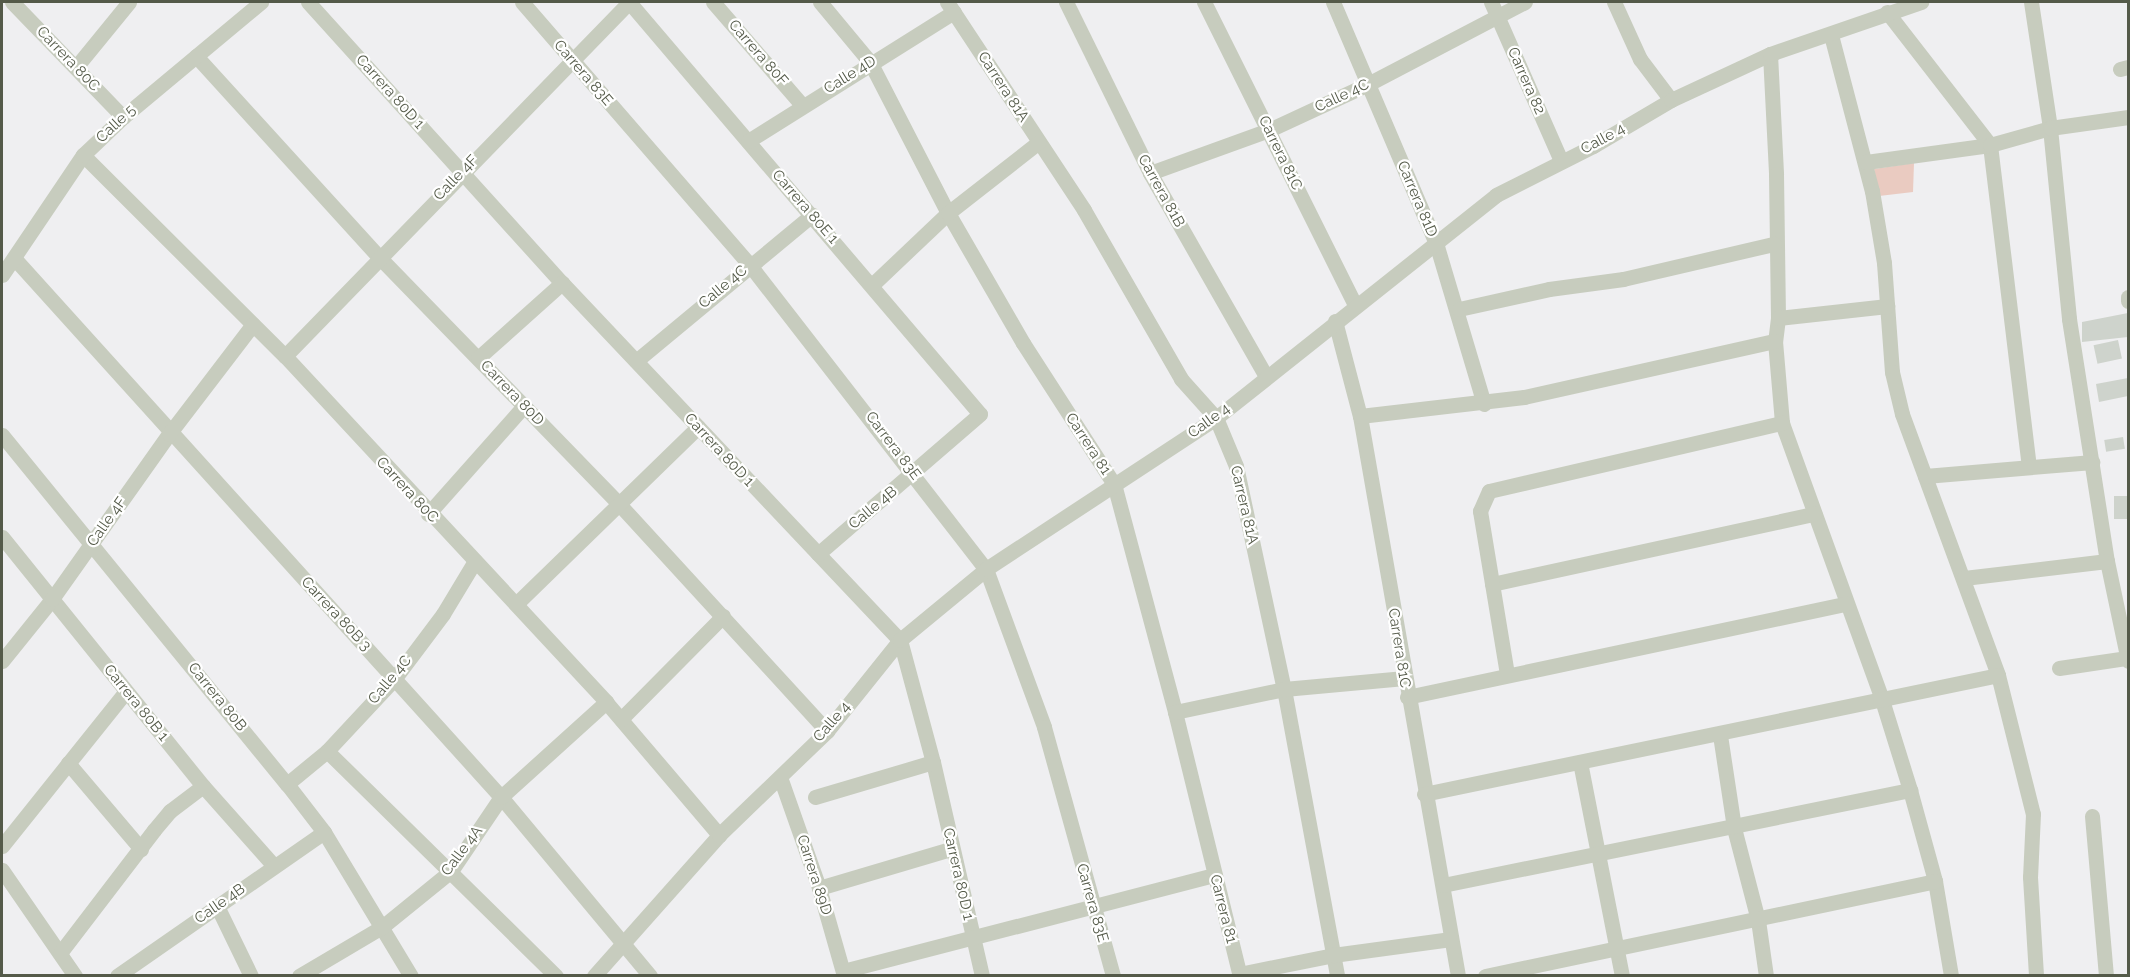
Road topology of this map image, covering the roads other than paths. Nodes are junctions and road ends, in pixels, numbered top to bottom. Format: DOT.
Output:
graph roads {
  1 [pos="12,2"];
  2 [pos="129,2"];
  3 [pos="261,2"];
  4 [pos="308,2"];
  5 [pos="522,2"];
  6 [pos="629,2"];
  7 [pos="713,2"];
  8 [pos="820,2"];
  9 [pos="1066,2"];
  10 [pos="1204,2"];
  11 [pos="1333,2"];
  12 [pos="1491,2"];
  13 [pos="1525,2"];
  14 [pos="1614,2"];
  15 [pos="1921,2"];
  16 [pos="2031,2"];
  17 [pos="950,7"];
  18 [pos="1887,12"];
  19 [pos="1498,16"];
  20 [pos="1831,35"];
  21 [pos="1770,54"];
  22 [pos="196,56"];
  23 [pos="572,60"];
  24 [pos="870,62"];
  25 [pos="76,67"];
  26 [pos="1368,84"];
  27 [pos="1671,100"];
  28 [pos="802,105"];
  29 [pos="123,117"];
  30 [pos="2128,117"];
  31 [pos="2050,128"];
  32 [pos="1269,130"];
  33 [pos="748,141"];
  34 [pos="1039,142"];
  35 [pos="1990,145"];
  36 [pos="83,155"];
  37 [pos="1561,161"];
  38 [pos="1866,162"];
  39 [pos="462,171"];
  40 [pos="1150,173"];
  41 [pos="948,213"];
  42 [pos="812,215"];
  43 [pos="1436,243"];
  44 [pos="1774,244"];
  45 [pos="14,258"];
  46 [pos="380,258"];
  47 [pos="750,264"];
  48 [pos="2,275"];
  49 [pos="562,283"];
  50 [pos="872,285"];
  51 [pos="1355,305"];
  52 [pos="1887,306"];
  53 [pos="1459,309"];
  54 [pos="1778,318"];
  55 [pos="1335,321"];
  56 [pos="253,324"];
  57 [pos="1775,341"];
  58 [pos="285,356"];
  59 [pos="478,358"];
  60 [pos="636,361"];
  61 [pos="1265,375"];
  62 [pos="1484,404"];
  63 [pos="524,406"];
  64 [pos="980,414"];
  65 [pos="1360,416"];
  66 [pos="1216,418"];
  67 [pos="1782,423"];
  68 [pos="698,427"];
  69 [pos="169,434"];
  70 [pos="2,435"];
  71 [pos="2092,462"];
  72 [pos="2029,465"];
  73 [pos="914,474"];
  74 [pos="1925,476"];
  75 [pos="1114,484"];
  76 [pos="619,504"];
  77 [pos="428,514"];
  78 [pos="1814,514"];
  79 [pos="2,537"];
  80 [pos="93,544"];
  81 [pos="818,554"];
  82 [pos="475,561"];
  83 [pos="2108,561"];
  84 [pos="986,569"];
  85 [pos="1964,578"];
  86 [pos="1492,584"];
  87 [pos="2121,597"];
  88 [pos="52,599"];
  89 [pos="516,604"];
  90 [pos="1846,604"];
  91 [pos="723,616"];
  92 [pos="900,640"];
  93 [pos="2128,659"];
  94 [pos="2,661"];
  95 [pos="2059,668"];
  96 [pos="1508,674"];
  97 [pos="1998,675"];
  98 [pos="395,678"];
  99 [pos="1404,678"];
  100 [pos="1284,689"];
  101 [pos="126,691"];
  102 [pos="1407,697"];
  103 [pos="1882,700"];
  104 [pos="606,702"];
  105 [pos="1175,712"];
  106 [pos="621,719"];
  107 [pos="827,731"];
  108 [pos="1720,735"];
  109 [pos="327,751"];
  110 [pos="933,762"];
  111 [pos="1580,762"];
  112 [pos="68,763"];
  113 [pos="780,777"];
  114 [pos="287,784"];
  115 [pos="203,786"];
  116 [pos="1910,790"];
  117 [pos="1424,794"];
  118 [pos="501,796"];
  119 [pos="815,797"];
  120 [pos="2092,816"];
  121 [pos="1734,828"];
  122 [pos="324,832"];
  123 [pos="720,835"];
  124 [pos="2,846"];
  125 [pos="141,849"];
  126 [pos="951,849"];
  127 [pos="1599,856"];
  128 [pos="274,866"];
  129 [pos="2,870"];
  130 [pos="450,871"];
  131 [pos="1215,875"];
  132 [pos="1935,881"];
  133 [pos="1443,885"];
  134 [pos="819,888"];
  135 [pos="217,906"];
  136 [pos="1094,907"];
  137 [pos="1758,920"];
  138 [pos="382,927"];
  139 [pos="972,935"];
  140 [pos="1451,939"];
  141 [pos="625,943"];
  142 [pos="1615,948"];
  143 [pos="60,953"];
  144 [pos="1333,955"];
  145 [pos="843,973"];
  146 [pos="1239,974"];
  147 [pos="75,975"];
  148 [pos="117,975"];
  149 [pos="251,975"];
  150 [pos="299,975"];
  151 [pos="411,975"];
  152 [pos="556,975"];
  153 [pos="594,975"];
  154 [pos="650,975"];
  155 [pos="982,975"];
  156 [pos="1113,975"];
  157 [pos="1337,975"];
  158 [pos="1458,975"];
  159 [pos="1485,975"];
  160 [pos="1622,975"];
  161 [pos="1766,975"];
  162 [pos="1951,975"];
  163 [pos="2036,975"];
  164 [pos="2106,975"];
  1 -- 25 [label="street, Carrera 80C"];
  2 -- 25 [label="street"];
  3 -- 22 [label="street, Calle 5"];
  4 -- 39 [label="street, Carrera 80D 1"];
  5 -- 23 [label="street, Carrera 83E"];
  6 -- 23 [label="street, Calle 4F"];
  6 -- 33 [label="street, Carrera 80E 1"];
  7 -- 28 [label="street, Carrera 80F"];
  8 -- 24 [label="street, Carrera 81"];
  9 -- 40 [label="street, Carrera 81B"];
  10 -- 32 [label="street, Carrera 81C"];
  11 -- 26 [label="street, Carrera 81D"];
  12 -- 19 [label="street, Carrera 82"];
  13 -- 19 [label="street, Calle 4C"];
  14 -- 27 [label="street"];
  15 -- 18 [label="street, Calle 4"];
  16 -- 31 [label="street"];
  17 -- 24 [label="street, Calle 4D"];
  17 -- 34 [label="street, Carrera 81A"];
  18 -- 20 [label="street, Calle 4"];
  18 -- 35 [label="street"];
  19 -- 26 [label="street, Calle 4C"];
  19 -- 37 [label="street, Carrera 82"];
  20 -- 21 [label="street, Calle 4"];
  20 -- 38 [label="street"];
  21 -- 27 [label="street, Calle 4"];
  21 -- 44 [label="street"];
  22 -- 29 [label="street, Calle 5"];
  22 -- 46 [label="street, Carrera 80D"];
  23 -- 39 [label="street, Calle 4F"];
  23 -- 47 [label="street, Carrera 83E"];
  24 -- 28 [label="street, Calle 4D"];
  24 -- 41 [label="street, Carrera 81"];
  25 -- 29 [label="street, Carrera 80C"];
  26 -- 32 [label="street, Calle 4C"];
  26 -- 43 [label="street, Carrera 81D"];
  27 -- 37 [label="street, Calle 4"];
  28 -- 33 [label="street, Calle 4D"];
  29 -- 36 [label="street, Calle 5"];
  30 -- 31 [label="street"];
  31 -- 35 [label="street"];
  31 -- 71 [label="street"];
  32 -- 40 [label="street, Calle 4C"];
  32 -- 51 [label="street, Carrera 81C"];
  33 -- 42 [label="street, Carrera 80E 1"];
  34 -- 41 [label="street"];
  34 -- 66 [label="street, Carrera 81A"];
  35 -- 38 [label="street"];
  35 -- 72 [label="street"];
  36 -- 45 [label="street, Calle 5"];
  36 -- 56 [label="street, Carrera 80C"];
  37 -- 43 [label="street, Calle 4"];
  38 -- 52 [label="street"];
  39 -- 46 [label="street, Calle 4F"];
  39 -- 49 [label="street, Carrera 80D 1"];
  40 -- 61 [label="street, Carrera 81B"];
  41 -- 50 [label="street"];
  41 -- 75 [label="street, Carrera 81"];
  42 -- 47 [label="street, Calle 4C"];
  42 -- 50 [label="street, Carrera 80E 1"];
  43 -- 51 [label="street, Calle 4"];
  43 -- 53 [label="street, Carrera 81D"];
  44 -- 53 [label="street"];
  44 -- 54 [label="street"];
  45 -- 48 [label="street, Calle 5"];
  45 -- 69 [label="street, Carrera 80B 3"];
  46 -- 58 [label="street, Calle 4F"];
  46 -- 59 [label="street, Carrera 80D"];
  47 -- 60 [label="street, Calle 4C"];
  47 -- 73 [label="street, Carrera 83E"];
  49 -- 59 [label="street"];
  49 -- 60 [label="street, Carrera 80D 1"];
  50 -- 64 [label="street, Carrera 80E 1"];
  51 -- 55 [label="street, Calle 4"];
  52 -- 54 [label="street"];
  52 -- 74 [label="street"];
  53 -- 62 [label="street, Carrera 81D"];
  54 -- 57 [label="street"];
  55 -- 61 [label="street, Calle 4"];
  55 -- 65 [label="street, Carrera 81C"];
  56 -- 58 [label="street, Carrera 80C"];
  56 -- 69 [label="street, Calle 4F"];
  57 -- 62 [label="street"];
  57 -- 67 [label="street"];
  58 -- 77 [label="street, Carrera 80C"];
  59 -- 63 [label="street, Carrera 80D"];
  60 -- 68 [label="street, Carrera 80D 1"];
  61 -- 66 [label="street, Calle 4"];
  62 -- 65 [label="street"];
  63 -- 76 [label="street, Carrera 80D"];
  63 -- 77 [label="street"];
  64 -- 73 [label="street, Calle 4B"];
  65 -- 99 [label="street, Carrera 81C"];
  66 -- 75 [label="street, Calle 4"];
  66 -- 100 [label="street, Carrera 81A"];
  67 -- 78 [label="street"];
  67 -- 86 [label="street"];
  68 -- 76 [label="street"];
  68 -- 81 [label="street, Carrera 80D 1"];
  69 -- 80 [label="street, Calle 4F"];
  69 -- 98 [label="street, Carrera 80B 3"];
  70 -- 80 [label="street, Carrera 80B"];
  71 -- 72 [label="street"];
  71 -- 83 [label="street"];
  72 -- 74 [label="street"];
  73 -- 81 [label="street, Calle 4B"];
  73 -- 84 [label="street, Carrera 83E"];
  74 -- 85 [label="street"];
  75 -- 84 [label="street, Calle 4"];
  75 -- 105 [label="street, Carrera 81"];
  76 -- 89 [label="street"];
  76 -- 91 [label="street, Carrera 80D"];
  77 -- 82 [label="street, Carrera 80C"];
  78 -- 86 [label="street"];
  78 -- 90 [label="street"];
  79 -- 88 [label="street, Carrera 80B 1"];
  80 -- 88 [label="street, Calle 4F"];
  80 -- 114 [label="street, Carrera 80B"];
  81 -- 92 [label="street, Carrera 80D 1"];
  82 -- 89 [label="street, Carrera 80C"];
  82 -- 98 [label="street, Calle 4C"];
  83 -- 85 [label="street"];
  83 -- 87 [label="street"];
  84 -- 92 [label="street, Calle 4"];
  84 -- 136 [label="street, Carrera 83E"];
  85 -- 97 [label="street"];
  86 -- 96 [label="street"];
  87 -- 93 [label="street"];
  88 -- 94 [label="street, Calle 4F"];
  88 -- 101 [label="street, Carrera 80B 1"];
  89 -- 104 [label="street, Carrera 80C"];
  90 -- 96 [label="street"];
  90 -- 103 [label="street"];
  91 -- 106 [label="street"];
  91 -- 107 [label="street, Carrera 80D"];
  92 -- 107 [label="street, Calle 4"];
  92 -- 110 [label="street, Carrera 80D 1"];
  93 -- 95 [label="street"];
  96 -- 102 [label="street"];
  97 -- 103 [label="street"];
  97 -- 163 [label="street"];
  98 -- 109 [label="street, Calle 4C"];
  98 -- 118 [label="street, Carrera 80B 3"];
  99 -- 100 [label="street"];
  99 -- 102 [label="street, Carrera 81C"];
  100 -- 105 [label="street"];
  100 -- 144 [label="street, Carrera 81A"];
  101 -- 112 [label="street"];
  101 -- 115 [label="street, Carrera 80B 1"];
  102 -- 117 [label="street, Carrera 81C"];
  103 -- 108 [label="street"];
  103 -- 116 [label="street"];
  104 -- 106 [label="street, Carrera 80C"];
  104 -- 118 [label="street, Calle 4A"];
  105 -- 131 [label="street, Carrera 81"];
  106 -- 123 [label="street, Carrera 80C"];
  107 -- 113 [label="street, Calle 4"];
  108 -- 111 [label="street"];
  108 -- 121 [label="street"];
  109 -- 114 [label="street, Calle 4C"];
  109 -- 130 [label="street"];
  110 -- 119 [label="street"];
  110 -- 126 [label="street, Carrera 80D 1"];
  111 -- 117 [label="street"];
  111 -- 127 [label="street"];
  112 -- 124 [label="street"];
  112 -- 125 [label="street"];
  113 -- 123 [label="street, Calle 4"];
  113 -- 134 [label="street, Carrera 89D"];
  114 -- 122 [label="street, Carrera 80B"];
  115 -- 125 [label="street"];
  115 -- 128 [label="street, Carrera 80B 1"];
  116 -- 121 [label="street"];
  116 -- 132 [label="street"];
  117 -- 133 [label="street, Carrera 81C"];
  118 -- 130 [label="street, Calle 4A"];
  118 -- 141 [label="street, Carrera 80B 3"];
  120 -- 164 [label="street"];
  121 -- 127 [label="street"];
  121 -- 137 [label="street"];
  122 -- 128 [label="street, Calle 4B"];
  122 -- 138 [label="street, Carrera 80B"];
  123 -- 141 [label="street, Calle 4"];
  125 -- 143 [label="street"];
  126 -- 134 [label="street"];
  126 -- 139 [label="street, Carrera 80D 1"];
  127 -- 133 [label="street"];
  127 -- 142 [label="street"];
  128 -- 135 [label="street, Calle 4B"];
  129 -- 143 [label="street"];
  130 -- 138 [label="street, Calle 4A"];
  130 -- 152 [label="street"];
  131 -- 136 [label="street"];
  131 -- 146 [label="street, Carrera 81"];
  132 -- 137 [label="street"];
  132 -- 162 [label="street"];
  133 -- 140 [label="street, Carrera 81C"];
  134 -- 145 [label="street, Carrera 89D"];
  135 -- 148 [label="street, Calle 4B"];
  135 -- 149 [label="street"];
  136 -- 139 [label="street"];
  136 -- 156 [label="street, Carrera 83E"];
  137 -- 142 [label="street"];
  137 -- 161 [label="street"];
  138 -- 150 [label="street, Calle 4A"];
  138 -- 151 [label="street, Carrera 80B"];
  139 -- 145 [label="street"];
  139 -- 155 [label="street, Carrera 80D 1"];
  140 -- 144 [label="street"];
  140 -- 158 [label="street, Carrera 81C"];
  141 -- 153 [label="street, Calle 4"];
  141 -- 154 [label="street, Carrera 80B 3"];
  142 -- 159 [label="street"];
  142 -- 160 [label="street"];
  143 -- 147 [label="street"];
  144 -- 146 [label="street"];
  144 -- 157 [label="street, Carrera 81A"];
}
